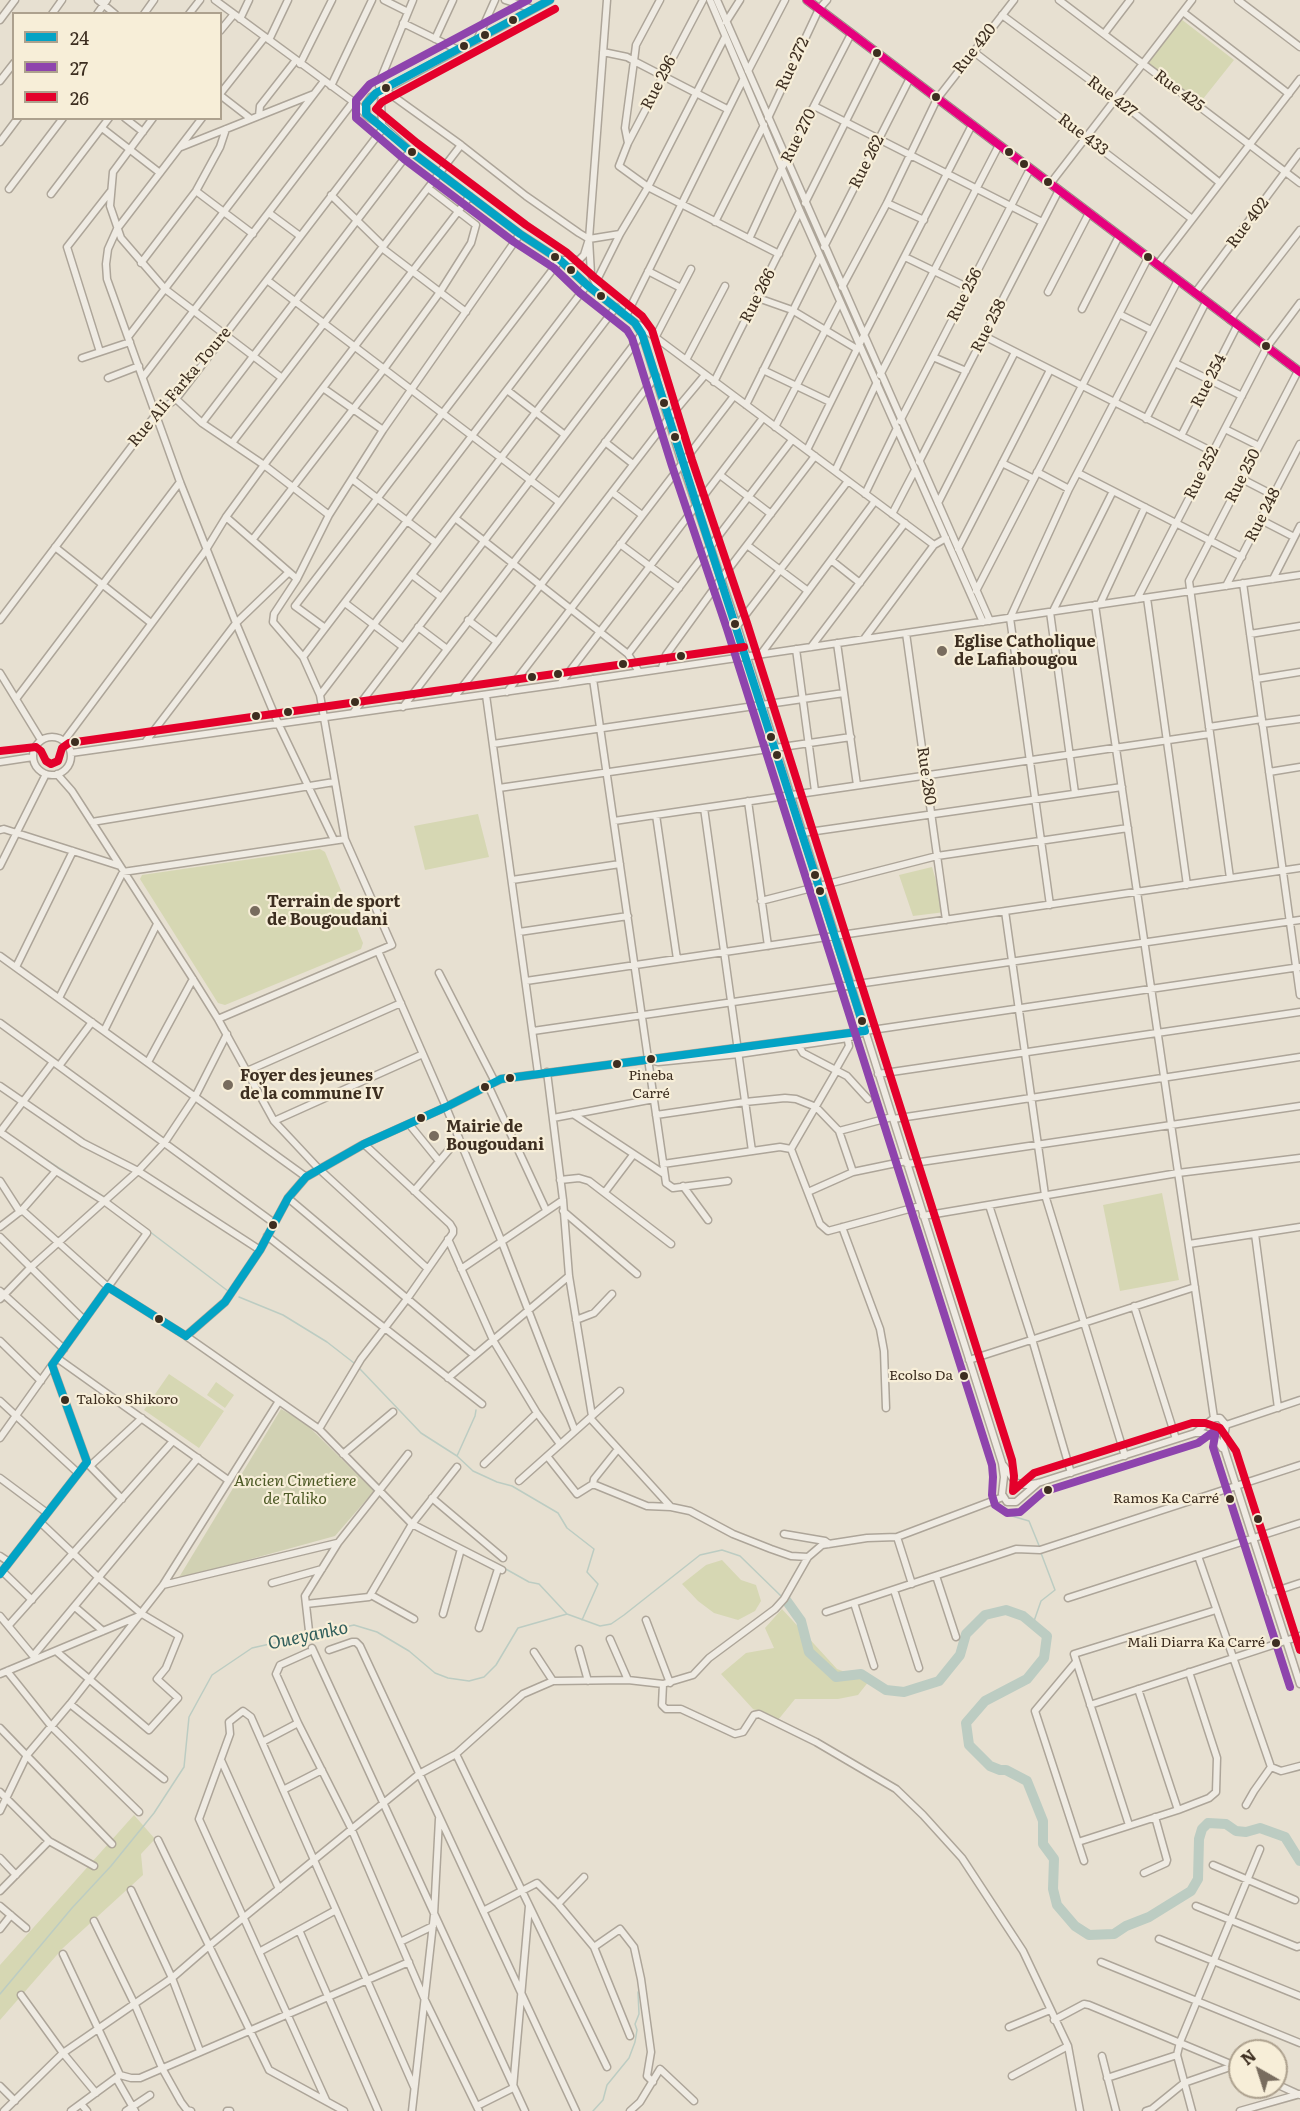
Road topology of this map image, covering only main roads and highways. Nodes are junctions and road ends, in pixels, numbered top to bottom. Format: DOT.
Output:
graph roads {
  1 [pos="807,0"];
  2 [pos="1299,371"];
  1 -- 2 [label="main road"];
}
